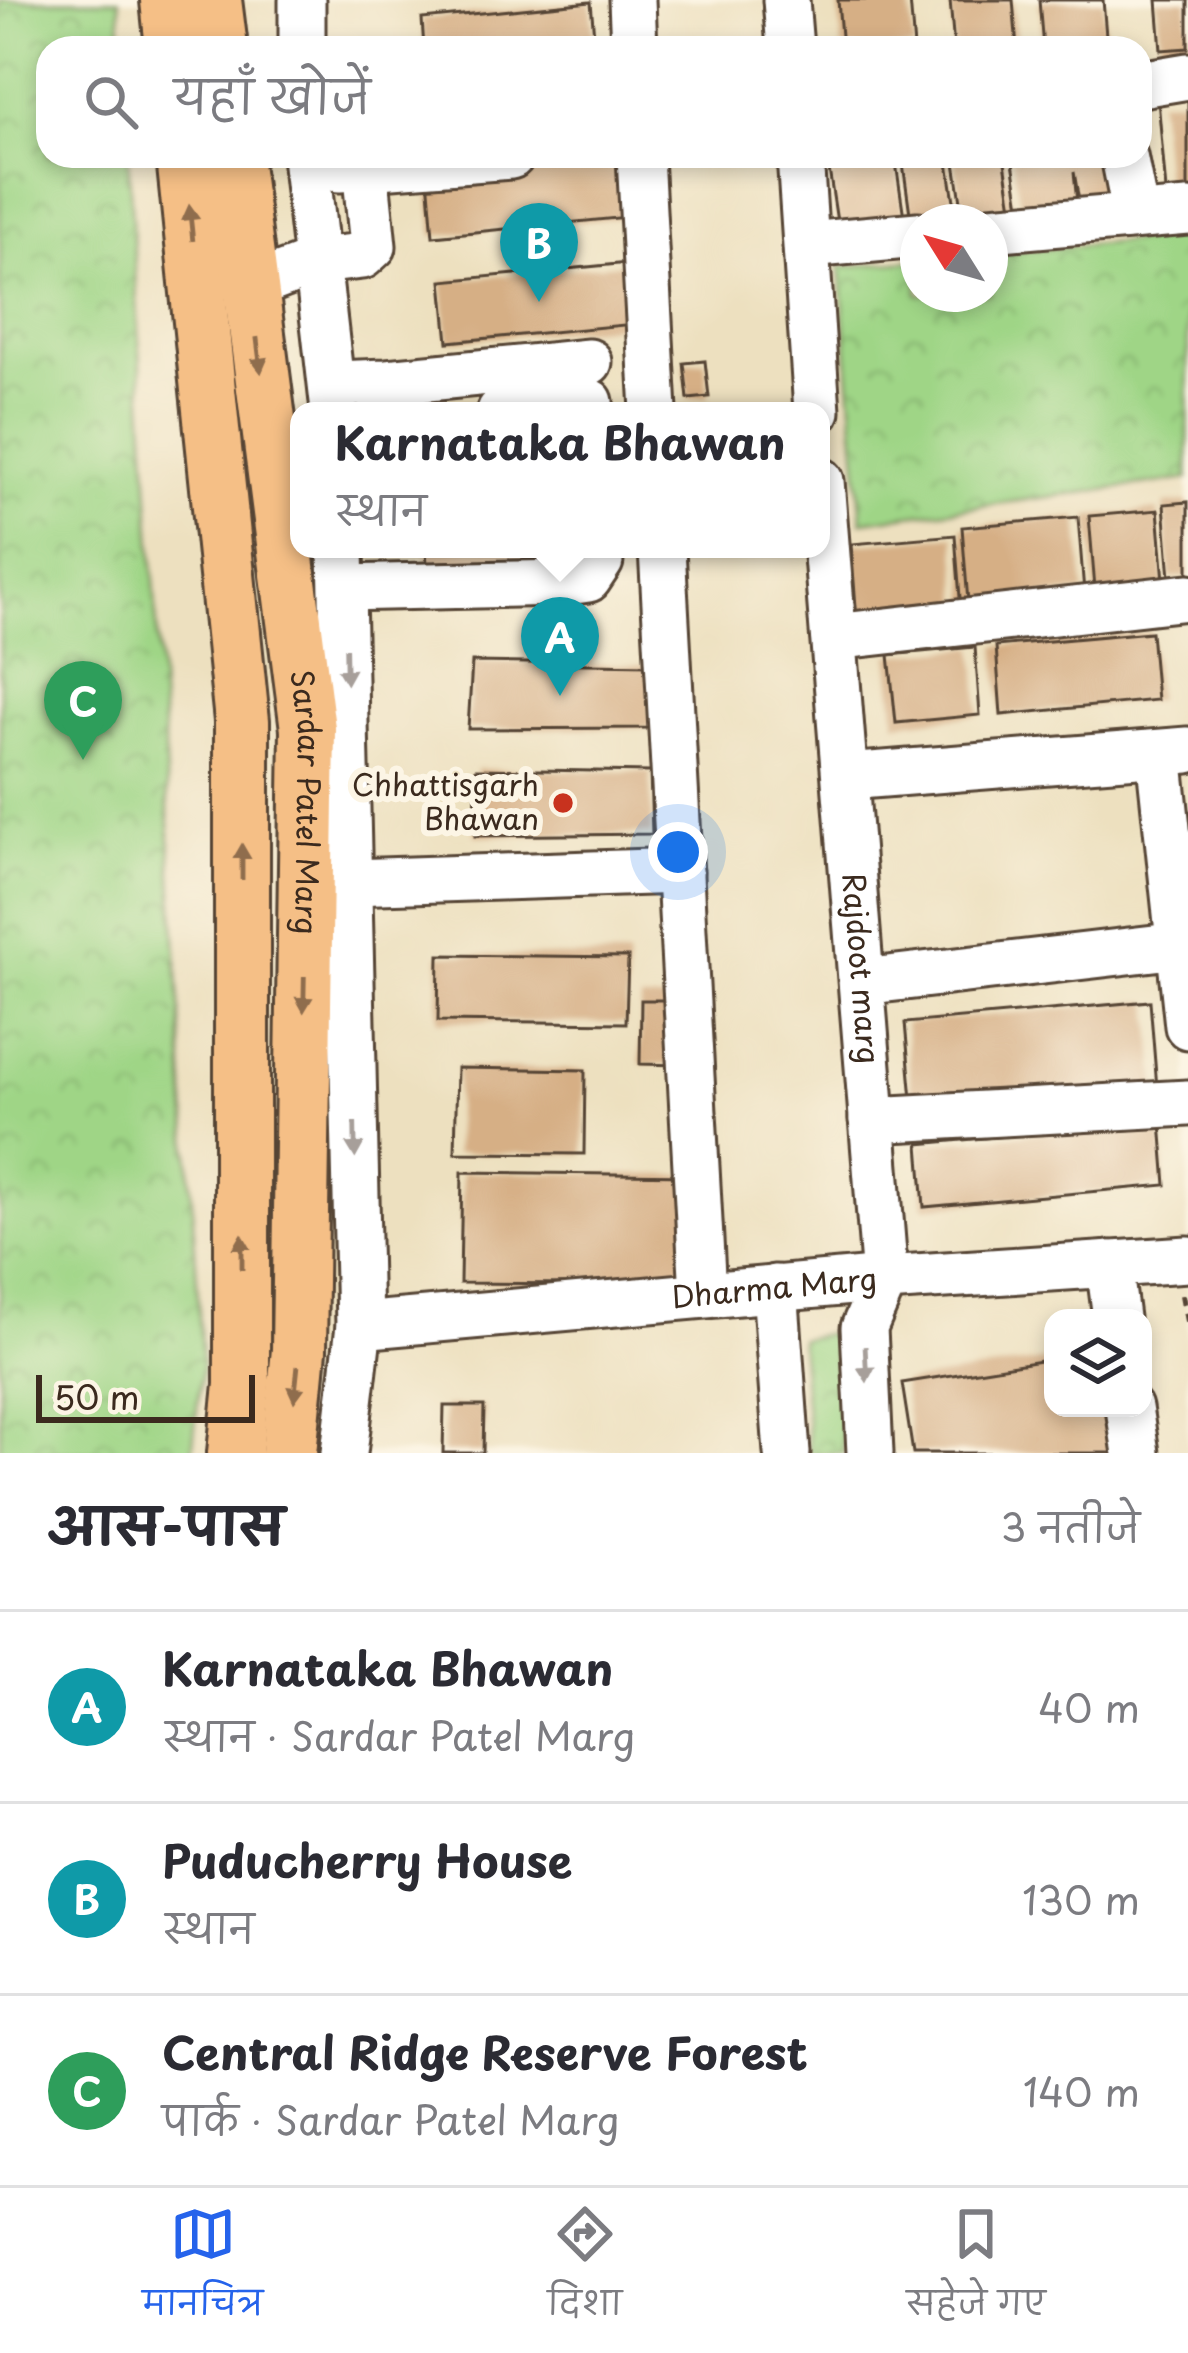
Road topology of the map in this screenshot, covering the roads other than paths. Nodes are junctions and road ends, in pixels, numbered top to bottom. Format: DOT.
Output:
graph roads {
  1 [pos="168,0"];
  2 [pos="214,0"];
  3 [pos="302,0"];
  4 [pos="632,0"];
  5 [pos="786,0"];
  6 [pos="172,36"];
  7 [pos="218,36"];
  8 [pos="302,36"];
  9 [pos="634,36"];
  10 [pos="789,36"];
  11 [pos="1188,76"];
  12 [pos="1152,82"];
  13 [pos="185,168"];
  14 [pos="236,168"];
  15 [pos="307,168"];
  16 [pos="365,168"];
  17 [pos="641,168"];
  18 [pos="801,168"];
  19 [pos="1126,168"];
  20 [pos="1188,212"];
  21 [pos="1136,216"];
  22 [pos="1008,227"];
  23 [pos="900,236"];
  24 [pos="808,244"];
  25 [pos="319,261"];
  26 [pos="251,287"];
  27 [pos="590,392"];
  28 [pos="333,398"];
  29 [pos="543,402"];
  30 [pos="642,402"];
  31 [pos="653,402"];
  32 [pos="817,402"];
  33 [pos="290,435"];
  34 [pos="323,558"];
  35 [pos="600,558"];
  36 [pos="663,558"];
  37 [pos="827,558"];
  38 [pos="406,568"];
  39 [pos="331,590"];
  40 [pos="1188,597"];
  41 [pos="834,637"];
  42 [pos="1174,752"];
  43 [pos="846,777"];
  44 [pos="680,871"];
  45 [pos="350,883"];
  46 [pos="1180,946"];
  47 [pos="862,982"];
  48 [pos="1188,1026"];
  49 [pos="1188,1102"];
  50 [pos="872,1120"];
  51 [pos="1188,1259"];
  52 [pos="1108,1264"];
  53 [pos="885,1279"];
  54 [pos="775,1288"];
  55 [pos="703,1294"];
  56 [pos="1115,1309"];
  57 [pos="359,1326"];
  58 [pos="1130,1417"];
  59 [pos="235,1453"];
  60 [pos="289,1453"];
  61 [pos="344,1453"];
  62 [pos="787,1453"];
  63 [pos="870,1453"];
  64 [pos="1136,1453"];
  1 -- 6 [label="main road"];
  2 -- 7 [label="main road"];
  3 -- 8 [label="street"];
  4 -- 9 [label="street"];
  5 -- 10 [label="street"];
  11 -- 12 [label="street"];
  59 -- 13 [label="main road, Sardar Patel Marg, one-way"];
  14 -- 26 [label="main road, Sardar Patel Marg"];
  15 -- 25 [label="street"];
  16 -- 25 [label="street"];
  17 -- 31 [label="street"];
  18 -- 24 [label="street"];
  19 -- 21 [label="street"];
  20 -- 21 [label="street"];
  21 -- 22 [label="street"];
  23 -- 24 [label="street"];
  24 -- 32 [label="street"];
  25 -- 26 [label="street"];
  25 -- 28 [label="street"];
  26 -- 33 [label="main road, Sardar Patel Marg, one-way"];
  27 -- 28 [label="street"];
  27 -- 29 [label="street"];
  27 -- 30 [label="street"];
  34 -- 39 [label="main road, Sardar Patel Marg, one-way"];
  35 -- 38 [label="street"];
  36 -- 44 [label="street"];
  37 -- 41 [label="street, Rajdoot marg"];
  38 -- 39 [label="street"];
  39 -- 45 [label="street, one-way"];
  39 -- 60 [label="main road, Sardar Patel Marg, one-way"];
  40 -- 41 [label="street"];
  41 -- 43 [label="street, Rajdoot marg"];
  42 -- 43 [label="street"];
  42 -- 46 [label="street"];
  43 -- 47 [label="street, Rajdoot marg"];
  44 -- 45 [label="street"];
  44 -- 55 [label="street"];
  45 -- 57 [label="street, one-way"];
  46 -- 47 [label="street"];
  46 -- 48 [label="street"];
  47 -- 50 [label="street, Rajdoot marg"];
  49 -- 50 [label="street"];
  50 -- 53 [label="street, Rajdoot marg"];
  51 -- 52 [label="street, Dharma Marg"];
  52 -- 53 [label="street, Dharma Marg"];
  52 -- 56 [label="street"];
  53 -- 54 [label="street, Dharma Marg"];
  53 -- 63 [label="street, Rajdoot marg, one-way"];
  54 -- 55 [label="street, Dharma Marg"];
  54 -- 62 [label="street"];
  55 -- 57 [label="street, Dharma Marg"];
  57 -- 61 [label="street"];
  58 -- 64 [label="street"];
}
